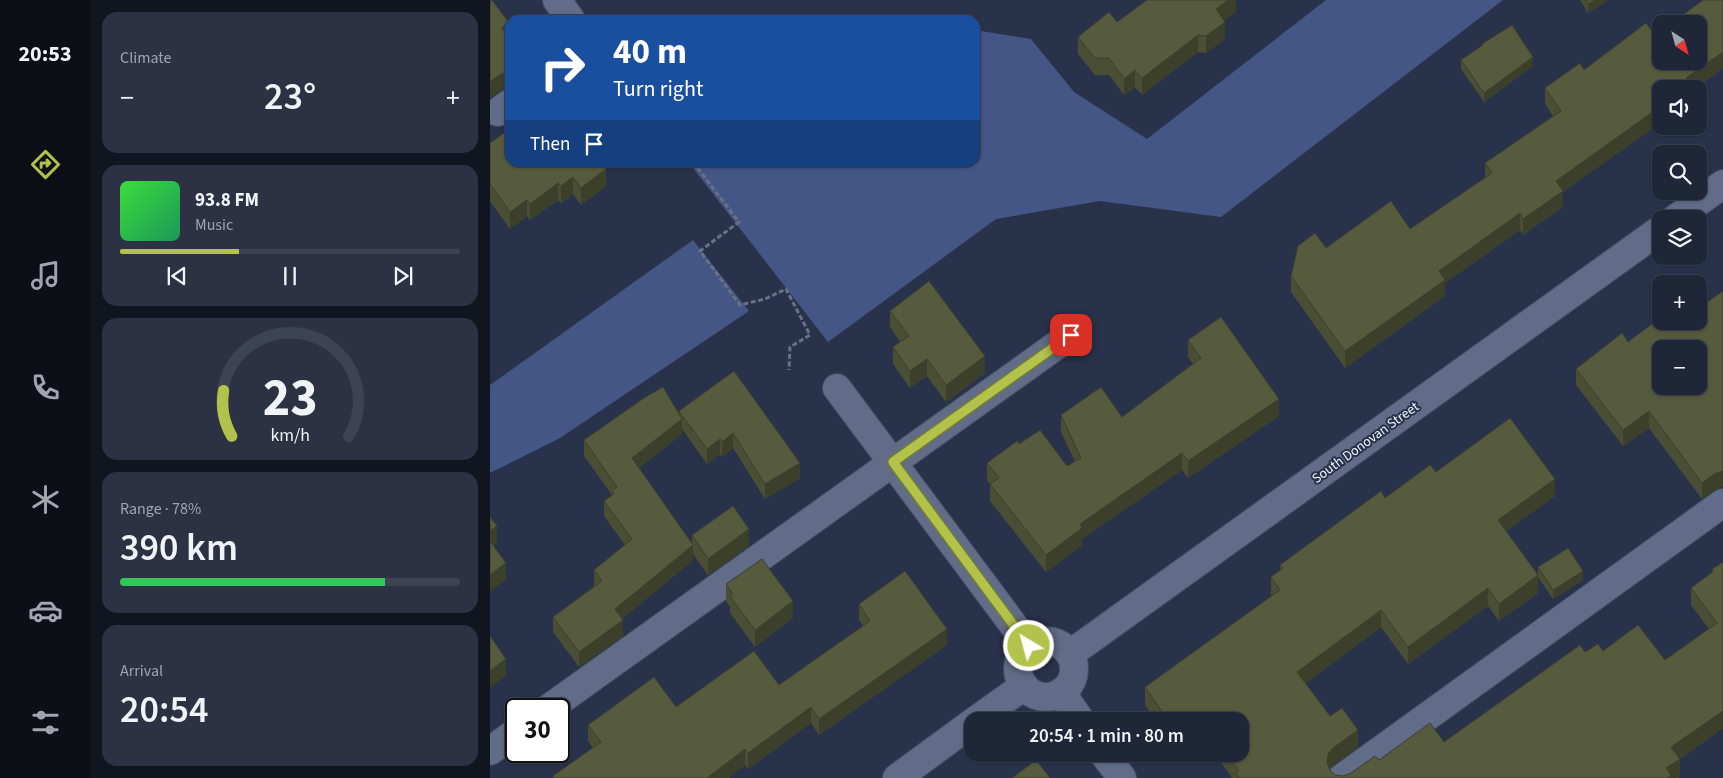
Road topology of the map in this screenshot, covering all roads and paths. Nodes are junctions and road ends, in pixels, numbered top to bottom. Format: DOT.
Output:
graph roads {
  1 [pos="557,0"];
  2 [pos="568,15"];
  3 [pos="697,167"];
  4 [pos="1723,184"];
  5 [pos="1687,210"];
  6 [pos="1652,235"];
  7 [pos="1071,335"];
  8 [pos="789,370"];
  9 [pos="837,388"];
  10 [pos="893,462"];
  11 [pos="1723,503"];
  12 [pos="1029,646"];
  13 [pos="1070,654"];
  14 [pos="1024,686"];
  15 [pos="1061,692"];
  16 [pos="563,698"];
  17 [pos="988,712"];
  18 [pos="1075,712"];
  19 [pos="964,729"];
  20 [pos="505,740"];
  21 [pos="490,751"];
  22 [pos="1110,762"];
  23 [pos="897,778"];
  24 [pos="1122,778"];
  25 [pos="1342,778"];
  1 -- 2 [label="street"];
  3 -- 8 [label="path"];
  4 -- 5 [label="street"];
  6 -- 13 [label="street, South Donovan Street"];
  7 -- 10 [label="street"];
  9 -- 10 [label="street"];
  10 -- 12 [label="street"];
  10 -- 16 [label="street"];
  11 -- 25 [label="street"];
  12 -- 13 [label="street"];
  12 -- 14 [label="street"];
  13 -- 15 [label="street"];
  14 -- 15 [label="street"];
  14 -- 17 [label="street"];
  15 -- 18 [label="street"];
  19 -- 23 [label="street"];
  20 -- 21 [label="street"];
  22 -- 24 [label="street"];
}
